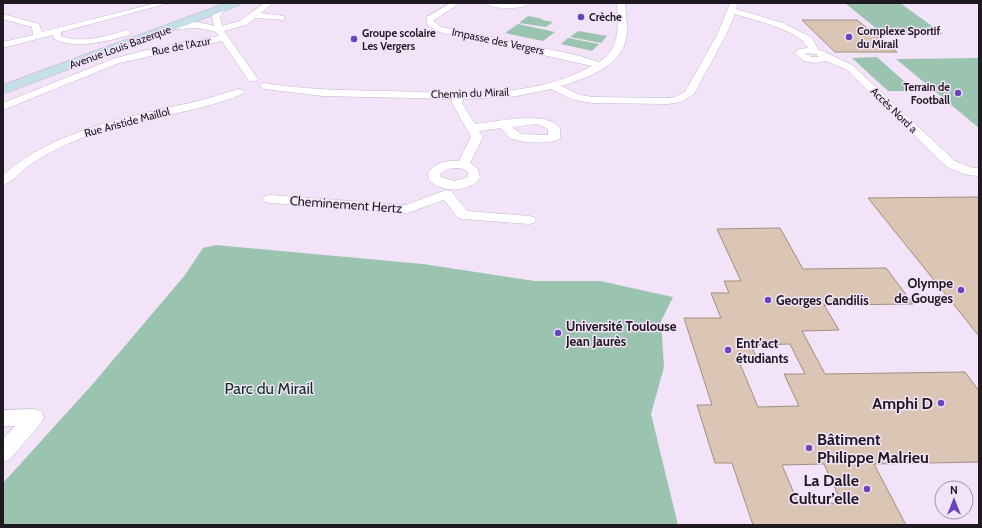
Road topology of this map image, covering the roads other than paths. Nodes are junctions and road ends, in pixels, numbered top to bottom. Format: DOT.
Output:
graph roads {
  1 [pos="165,3"];
  2 [pos="210,3"];
  3 [pos="236,3"];
  4 [pos="269,3"];
  5 [pos="456,3"];
  6 [pos="489,3"];
  7 [pos="526,3"];
  8 [pos="621,3"];
  9 [pos="733,7"];
  10 [pos="222,8"];
  11 [pos="254,14"];
  12 [pos="3,16"];
  13 [pos="281,18"];
  14 [pos="176,26"];
  15 [pos="57,30"];
  16 [pos="219,30"];
  17 [pos="127,33"];
  18 [pos="40,35"];
  19 [pos="225,38"];
  20 [pos="3,44"];
  21 [pos="814,51"];
  22 [pos="825,57"];
  23 [pos="600,65"];
  24 [pos="3,78"];
  25 [pos="551,85"];
  26 [pos="246,86"];
  27 [pos="264,86"];
  28 [pos="3,90"];
  29 [pos="458,96"];
  30 [pos="3,107"];
  31 [pos="504,125"];
  32 [pos="472,128"];
  33 [pos="463,165"];
  34 [pos="979,172"];
  35 [pos="3,181"];
  36 [pos="448,190"];
  37 [pos="270,199"];
  38 [pos="529,220"];
  39 [pos="3,418"];
  40 [pos="3,453"];
  1 -- 15 [label="street"];
  2 -- 17 [label="main road, Avenue Louis Bazerque"];
  3 -- 10 [label="main road, Avenue Louis Bazerque"];
  4 -- 11 [label="street"];
  5 -- 23 [label="street, Impasse des Vergers"];
  6 -- 7 [label="street"];
  8 -- 23 [label="street, Chemin du Mirail"];
  9 -- 21 [label="street"];
  9 -- 25 [label="street"];
  10 -- 14 [label="main road, Avenue Louis Bazerque"];
  10 -- 16 [label="street"];
  11 -- 13 [label="street"];
  11 -- 16 [label="street"];
  12 -- 18 [label="street"];
  14 -- 16 [label="street"];
  14 -- 28 [label="main road, Avenue Louis Bazerque"];
  15 -- 17 [label="street"];
  15 -- 18 [label="street"];
  16 -- 19 [label="street"];
  17 -- 24 [label="main road, Avenue Louis Bazerque"];
  18 -- 20 [label="street"];
  19 -- 26 [label="street"];
  19 -- 30 [label="street, Rue de l'Azur"];
  21 -- 22 [label="street, Accès Nord a"];
  21 -- 22 [label="street"];
  22 -- 34 [label="street, Accès Nord a"];
  23 -- 25 [label="street, Chemin du Mirail"];
  25 -- 29 [label="street, Chemin du Mirail"];
  26 -- 27 [label="street, Rue Aristide Maillol"];
  26 -- 35 [label="street, Rue Aristide Maillol"];
  27 -- 29 [label="street, Chemin du Mirail"];
  29 -- 32 [label="street"];
  31 -- 32 [label="street"];
  32 -- 33 [label="street"];
  33 -- 36 [label="street, Cheminement Hertz"];
  33 -- 36 [label="street"];
  36 -- 37 [label="street, Cheminement Hertz"];
  36 -- 38 [label="street"];
  39 -- 40 [label="street"];
}
